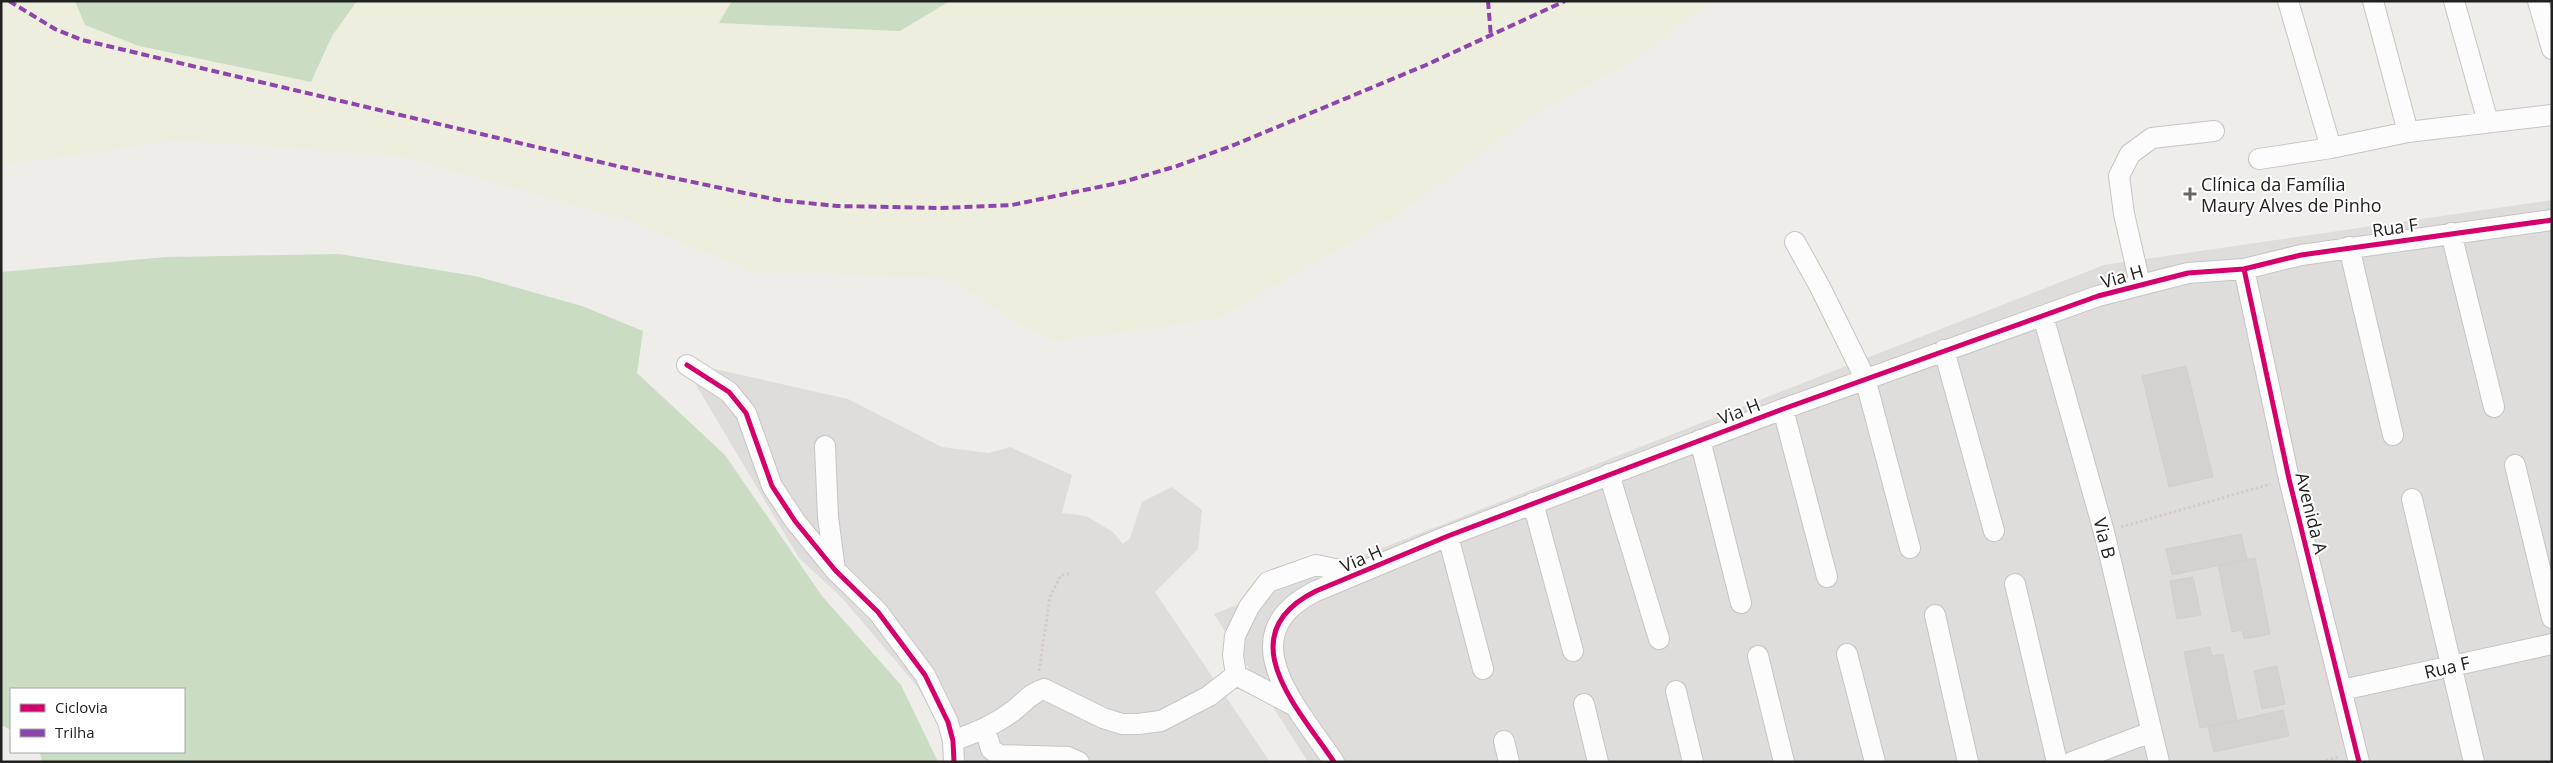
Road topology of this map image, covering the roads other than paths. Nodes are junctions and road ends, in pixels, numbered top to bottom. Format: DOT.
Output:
graph roads {
  1 [pos="2288,1"];
  2 [pos="2373,1"];
  3 [pos="2454,1"];
  4 [pos="2538,1"];
  5 [pos="2552,49"];
  6 [pos="2552,115"];
  7 [pos="2488,122"];
  8 [pos="2214,132"];
  9 [pos="2408,132"];
  10 [pos="2331,148"];
  11 [pos="2259,159"];
  12 [pos="2552,220"];
  13 [pos="2451,233"];
  14 [pos="1795,242"];
  15 [pos="2350,247"];
  16 [pos="2244,269"];
  17 [pos="2140,284"];
  18 [pos="2043,316"];
  19 [pos="1944,350"];
  20 [pos="687,366"];
  21 [pos="1865,378"];
  22 [pos="2494,408"];
  23 [pos="1783,409"];
  24 [pos="2393,435"];
  25 [pos="1700,440"];
  26 [pos="825,446"];
  27 [pos="2515,465"];
  28 [pos="1610,474"];
  29 [pos="2412,499"];
  30 [pos="1533,503"];
  31 [pos="1994,531"];
  32 [pos="1448,536"];
  33 [pos="1910,548"];
  34 [pos="835,570"];
  35 [pos="1827,576"];
  36 [pos="1342,580"];
  37 [pos="2015,584"];
  38 [pos="1741,603"];
  39 [pos="1935,615"];
  40 [pos="2552,618"];
  41 [pos="1659,639"];
  42 [pos="2552,644"];
  43 [pos="1573,651"];
  44 [pos="1847,654"];
  45 [pos="1758,656"];
  46 [pos="2452,666"];
  47 [pos="1483,669"];
  48 [pos="1236,675"];
  49 [pos="2342,690"];
  50 [pos="1676,691"];
  51 [pos="1584,704"];
  52 [pos="1297,707"];
  53 [pos="984,729"];
  54 [pos="2151,732"];
  55 [pos="953,741"];
  56 [pos="1504,741"];
  57 [pos="954,762"];
  58 [pos="1079,762"];
  59 [pos="1334,762"];
  60 [pos="1509,762"];
  61 [pos="1598,762"];
  62 [pos="1693,762"];
  63 [pos="1784,762"];
  64 [pos="1875,762"];
  65 [pos="1968,762"];
  66 [pos="2057,762"];
  67 [pos="2072,762"];
  68 [pos="2159,762"];
  69 [pos="2359,762"];
  70 [pos="2474,762"];
  1 -- 10 [label="street"];
  2 -- 9 [label="street"];
  3 -- 7 [label="street"];
  4 -- 5 [label="street"];
  6 -- 7 [label="street"];
  7 -- 9 [label="street"];
  8 -- 17 [label="street"];
  9 -- 10 [label="street"];
  10 -- 11 [label="street"];
  12 -- 13 [label="street, Rua F"];
  13 -- 15 [label="street, Rua F"];
  13 -- 22 [label="street"];
  14 -- 21 [label="street"];
  15 -- 16 [label="street, Rua F"];
  15 -- 24 [label="street"];
  16 -- 17 [label="street, Via H"];
  16 -- 49 [label="street, Avenida A"];
  17 -- 18 [label="street, Via H"];
  18 -- 19 [label="street, Via H"];
  18 -- 54 [label="street, Via B"];
  19 -- 21 [label="street, Via H"];
  19 -- 31 [label="street"];
  20 -- 34 [label="street"];
  21 -- 23 [label="street, Via H"];
  21 -- 33 [label="street"];
  23 -- 25 [label="street, Via H"];
  23 -- 35 [label="street"];
  25 -- 28 [label="street, Via H"];
  25 -- 38 [label="street"];
  26 -- 34 [label="street"];
  27 -- 40 [label="street"];
  28 -- 30 [label="street, Via H"];
  28 -- 41 [label="street"];
  29 -- 46 [label="street"];
  30 -- 32 [label="street, Via H"];
  30 -- 43 [label="street"];
  32 -- 36 [label="street, Via H"];
  32 -- 47 [label="street"];
  34 -- 55 [label="street"];
  36 -- 48 [label="street"];
  36 -- 52 [label="street, Via H"];
  37 -- 66 [label="street"];
  39 -- 65 [label="street"];
  42 -- 46 [label="street, Rua F"];
  44 -- 64 [label="street"];
  45 -- 63 [label="street"];
  46 -- 49 [label="street, Rua F"];
  46 -- 70 [label="street"];
  48 -- 52 [label="street"];
  48 -- 53 [label="street"];
  49 -- 69 [label="street, Avenida A"];
  50 -- 62 [label="street"];
  51 -- 61 [label="street"];
  52 -- 59 [label="street"];
  53 -- 55 [label="street"];
  53 -- 58 [label="street"];
  54 -- 67 [label="street"];
  54 -- 68 [label="street, Via B"];
  55 -- 57 [label="street"];
  56 -- 60 [label="street"];
}
